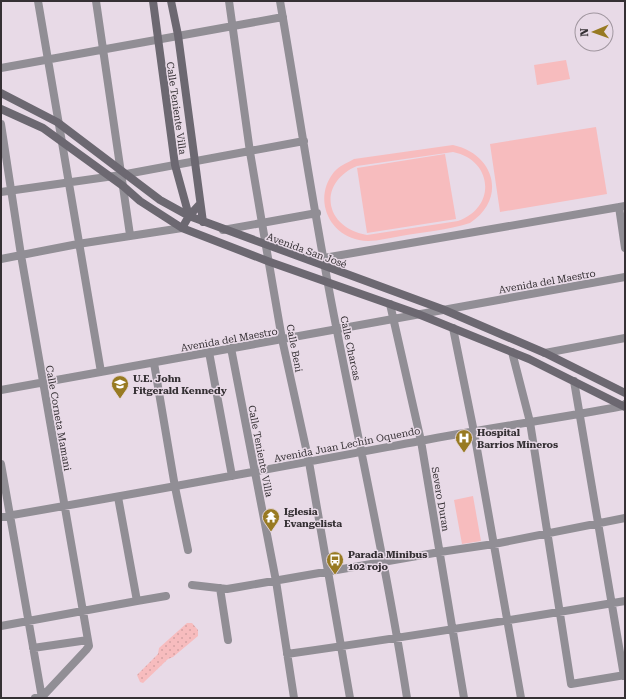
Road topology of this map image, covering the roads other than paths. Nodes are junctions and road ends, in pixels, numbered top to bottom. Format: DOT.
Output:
graph roads {
  1 [pos="38,1"];
  2 [pos="96,1"];
  3 [pos="153,1"];
  4 [pos="171,1"];
  5 [pos="229,1"];
  6 [pos="280,1"];
  7 [pos="283,17"];
  8 [pos="233,26"];
  9 [pos="178,35"];
  10 [pos="157,39"];
  11 [pos="102,51"];
  12 [pos="47,59"];
  13 [pos="1,68"];
  14 [pos="1,93"];
  15 [pos="1,109"];
  16 [pos="57,122"];
  17 [pos="1,124"];
  18 [pos="60,139"];
  19 [pos="304,141"];
  20 [pos="250,152"];
  21 [pos="194,162"];
  22 [pos="175,165"];
  23 [pos="122,173"];
  24 [pos="110,177"];
  25 [pos="68,182"];
  26 [pos="123,186"];
  27 [pos="12,191"];
  28 [pos="1,192"];
  29 [pos="200,204"];
  30 [pos="622,207"];
  31 [pos="317,213"];
  32 [pos="189,216"];
  33 [pos="203,222"];
  34 [pos="262,224"];
  35 [pos="182,228"];
  36 [pos="223,230"];
  37 [pos="130,235"];
  38 [pos="78,244"];
  39 [pos="267,246"];
  40 [pos="625,248"];
  41 [pos="21,255"];
  42 [pos="324,258"];
  43 [pos="1,259"];
  44 [pos="270,262"];
  45 [pos="326,268"];
  46 [pos="625,277"];
  47 [pos="328,282"];
  48 [pos="390,304"];
  49 [pos="442,309"];
  50 [pos="418,314"];
  51 [pos="393,318"];
  52 [pos="453,328"];
  53 [pos="337,330"];
  54 [pos="625,338"];
  55 [pos="282,340"];
  56 [pos="231,348"];
  57 [pos="209,352"];
  58 [pos="512,352"];
  59 [pos="546,353"];
  60 [pos="154,363"];
  61 [pos="101,372"];
  62 [pos="574,381"];
  63 [pos="43,383"];
  64 [pos="1,390"];
  65 [pos="625,393"];
  66 [pos="624,406"];
  67 [pos="580,415"];
  68 [pos="530,422"];
  69 [pos="474,432"];
  70 [pos="421,440"];
  71 [pos="363,452"];
  72 [pos="309,462"];
  73 [pos="1,464"];
  74 [pos="254,472"];
  75 [pos="232,476"];
  76 [pos="175,487"];
  77 [pos="118,497"];
  78 [pos="64,506"];
  79 [pos="10,515"];
  80 [pos="1,517"];
  81 [pos="625,518"];
  82 [pos="598,523"];
  83 [pos="547,534"];
  84 [pos="494,544"];
  85 [pos="188,550"];
  86 [pos="440,552"];
  87 [pos="383,562"];
  88 [pos="328,572"];
  89 [pos="276,581"];
  90 [pos="192,585"];
  91 [pos="220,588"];
  92 [pos="166,596"];
  93 [pos="137,601"];
  94 [pos="625,601"];
  95 [pos="612,603"];
  96 [pos="83,611"];
  97 [pos="558,612"];
  98 [pos="28,621"];
  99 [pos="506,621"];
  100 [pos="1,626"];
  101 [pos="453,628"];
  102 [pos="398,638"];
  103 [pos="88,640"];
  104 [pos="228,640"];
  105 [pos="341,646"];
  106 [pos="33,648"];
  107 [pos="287,654"];
  108 [pos="624,675"];
  109 [pos="40,698"];
  110 [pos="294,698"];
  111 [pos="350,698"];
  112 [pos="407,698"];
  113 [pos="464,698"];
  114 [pos="521,698"];
  1 -- 12 [label="street"];
  2 -- 11 [label="street"];
  3 -- 10 [label="street, Calle Teniente Villa"];
  4 -- 9 [label="street, Calle Teniente Villa"];
  5 -- 8 [label="street, Calle Beni"];
  6 -- 7 [label="street, Calle Charcas"];
  7 -- 8 [label="street"];
  7 -- 19 [label="street, Calle Charcas"];
  8 -- 9 [label="street"];
  8 -- 20 [label="street, Calle Beni"];
  9 -- 10 [label="street"];
  9 -- 21 [label="street, Calle Teniente Villa"];
  10 -- 11 [label="street"];
  10 -- 22 [label="street, Calle Teniente Villa"];
  11 -- 12 [label="street"];
  11 -- 23 [label="street"];
  12 -- 13 [label="street"];
  12 -- 16 [label="street"];
  14 -- 16 [label="street, Avenida San José"];
  15 -- 18 [label="street"];
  16 -- 18 [label="street"];
  16 -- 23 [label="street, Avenida San José"];
  17 -- 27 [label="street, Calle Corneta Mamani"];
  18 -- 24 [label="street"];
  18 -- 25 [label="street"];
  19 -- 20 [label="street"];
  19 -- 31 [label="street, Calle Charcas"];
  20 -- 21 [label="street"];
  20 -- 34 [label="street, Calle Beni"];
  21 -- 22 [label="street"];
  21 -- 29 [label="street, Calle Teniente Villa"];
  22 -- 23 [label="street"];
  22 -- 32 [label="street, Calle Teniente Villa"];
  23 -- 24 [label="street"];
  23 -- 26 [label="street"];
  23 -- 32 [label="street, Avenida San José"];
  24 -- 25 [label="street"];
  24 -- 26 [label="street"];
  25 -- 27 [label="street"];
  25 -- 38 [label="street"];
  26 -- 35 [label="street"];
  26 -- 37 [label="street"];
  27 -- 28 [label="street"];
  27 -- 41 [label="street, Calle Corneta Mamani"];
  29 -- 32 [label="street"];
  29 -- 33 [label="street, Calle Teniente Villa"];
  30 -- 40 [label="street"];
  30 -- 42 [label="street"];
  31 -- 34 [label="street"];
  31 -- 42 [label="street, Calle Charcas"];
  32 -- 33 [label="street, Avenida San José"];
  32 -- 35 [label="street"];
  33 -- 36 [label="street, Avenida San José"];
  34 -- 36 [label="street"];
  34 -- 39 [label="street, Calle Beni"];
  35 -- 37 [label="street"];
  35 -- 44 [label="street"];
  36 -- 39 [label="street, Avenida San José"];
  37 -- 38 [label="street"];
  38 -- 41 [label="street"];
  38 -- 61 [label="street"];
  39 -- 44 [label="street, Calle Beni"];
  39 -- 45 [label="street, Avenida San José"];
  41 -- 43 [label="street"];
  41 -- 63 [label="street, Calle Corneta Mamani"];
  42 -- 45 [label="street, Calle Charcas"];
  44 -- 47 [label="street"];
  44 -- 55 [label="street, Calle Beni"];
  45 -- 47 [label="street, Calle Charcas"];
  45 -- 49 [label="street, Avenida San José"];
  46 -- 49 [label="street, Avenida del Maestro"];
  47 -- 48 [label="street"];
  47 -- 53 [label="street, Calle Charcas"];
  48 -- 50 [label="street"];
  48 -- 51 [label="street, Severo Duran"];
  49 -- 50 [label="street, Avenida del Maestro"];
  49 -- 59 [label="street, Avenida San José"];
  50 -- 51 [label="street, Avenida del Maestro"];
  50 -- 52 [label="street"];
  51 -- 53 [label="street, Avenida del Maestro"];
  51 -- 70 [label="street, Severo Duran"];
  52 -- 58 [label="street"];
  52 -- 69 [label="street"];
  53 -- 55 [label="street, Avenida del Maestro"];
  53 -- 71 [label="street, Calle Charcas"];
  54 -- 59 [label="street"];
  55 -- 56 [label="street, Avenida del Maestro"];
  55 -- 72 [label="street, Calle Beni"];
  56 -- 57 [label="street, Avenida del Maestro"];
  56 -- 74 [label="street, Calle Teniente Villa"];
  57 -- 60 [label="street, Avenida del Maestro"];
  57 -- 75 [label="street"];
  58 -- 62 [label="street"];
  58 -- 68 [label="street"];
  59 -- 65 [label="street, Avenida San José"];
  60 -- 61 [label="street, Avenida del Maestro"];
  60 -- 76 [label="street"];
  61 -- 63 [label="street, Avenida del Maestro"];
  62 -- 66 [label="street"];
  62 -- 67 [label="street"];
  63 -- 64 [label="street, Avenida del Maestro"];
  63 -- 78 [label="street, Calle Corneta Mamani"];
  66 -- 67 [label="street, Avenida Juan Lechín Oquendo"];
  67 -- 68 [label="street, Avenida Juan Lechín Oquendo"];
  67 -- 82 [label="street"];
  68 -- 69 [label="street, Avenida Juan Lechín Oquendo"];
  68 -- 83 [label="street"];
  69 -- 70 [label="street, Avenida Juan Lechín Oquendo"];
  69 -- 84 [label="street"];
  70 -- 71 [label="street, Avenida Juan Lechín Oquendo"];
  70 -- 86 [label="street, Severo Duran"];
  71 -- 72 [label="street, Avenida Juan Lechín Oquendo"];
  71 -- 87 [label="street, Calle Charcas"];
  72 -- 74 [label="street, Avenida Juan Lechín Oquendo"];
  72 -- 88 [label="street, Calle Beni"];
  73 -- 79 [label="street"];
  74 -- 75 [label="street, Avenida Juan Lechín Oquendo"];
  74 -- 89 [label="street, Calle Teniente Villa"];
  75 -- 76 [label="street, Avenida Juan Lechín Oquendo"];
  76 -- 77 [label="street, Avenida Juan Lechín Oquendo"];
  76 -- 85 [label="street"];
  77 -- 78 [label="street, Avenida Juan Lechín Oquendo"];
  77 -- 93 [label="street"];
  78 -- 79 [label="street, Avenida Juan Lechín Oquendo"];
  78 -- 96 [label="street, Calle Corneta Mamani"];
  79 -- 80 [label="street, Avenida Juan Lechín Oquendo"];
  79 -- 98 [label="street"];
  81 -- 82 [label="street"];
  82 -- 83 [label="street"];
  82 -- 95 [label="street"];
  83 -- 84 [label="street"];
  83 -- 97 [label="street"];
  84 -- 86 [label="street"];
  84 -- 99 [label="street"];
  86 -- 87 [label="street"];
  86 -- 101 [label="street, Severo Duran"];
  87 -- 88 [label="street"];
  87 -- 102 [label="street, Calle Charcas"];
  88 -- 89 [label="street"];
  88 -- 105 [label="street, Calle Beni"];
  89 -- 91 [label="street"];
  89 -- 107 [label="street, Calle Teniente Villa"];
  90 -- 91 [label="street"];
  91 -- 104 [label="street"];
  92 -- 93 [label="street"];
  93 -- 96 [label="street"];
  94 -- 95 [label="street"];
  95 -- 97 [label="street"];
  95 -- 108 [label="street"];
  96 -- 98 [label="street"];
  96 -- 103 [label="street, Calle Corneta Mamani"];
  97 -- 99 [label="street"];
  97 -- 108 [label="street"];
  98 -- 100 [label="street"];
  98 -- 106 [label="street"];
  99 -- 101 [label="street"];
  99 -- 114 [label="street"];
  101 -- 102 [label="street"];
  101 -- 113 [label="street, Severo Duran"];
  102 -- 105 [label="street"];
  102 -- 112 [label="street, Calle Charcas"];
  103 -- 106 [label="street"];
  103 -- 109 [label="street"];
  105 -- 107 [label="street"];
  105 -- 111 [label="street, Calle Beni"];
  106 -- 109 [label="street"];
  107 -- 110 [label="street, Calle Teniente Villa"];
}
